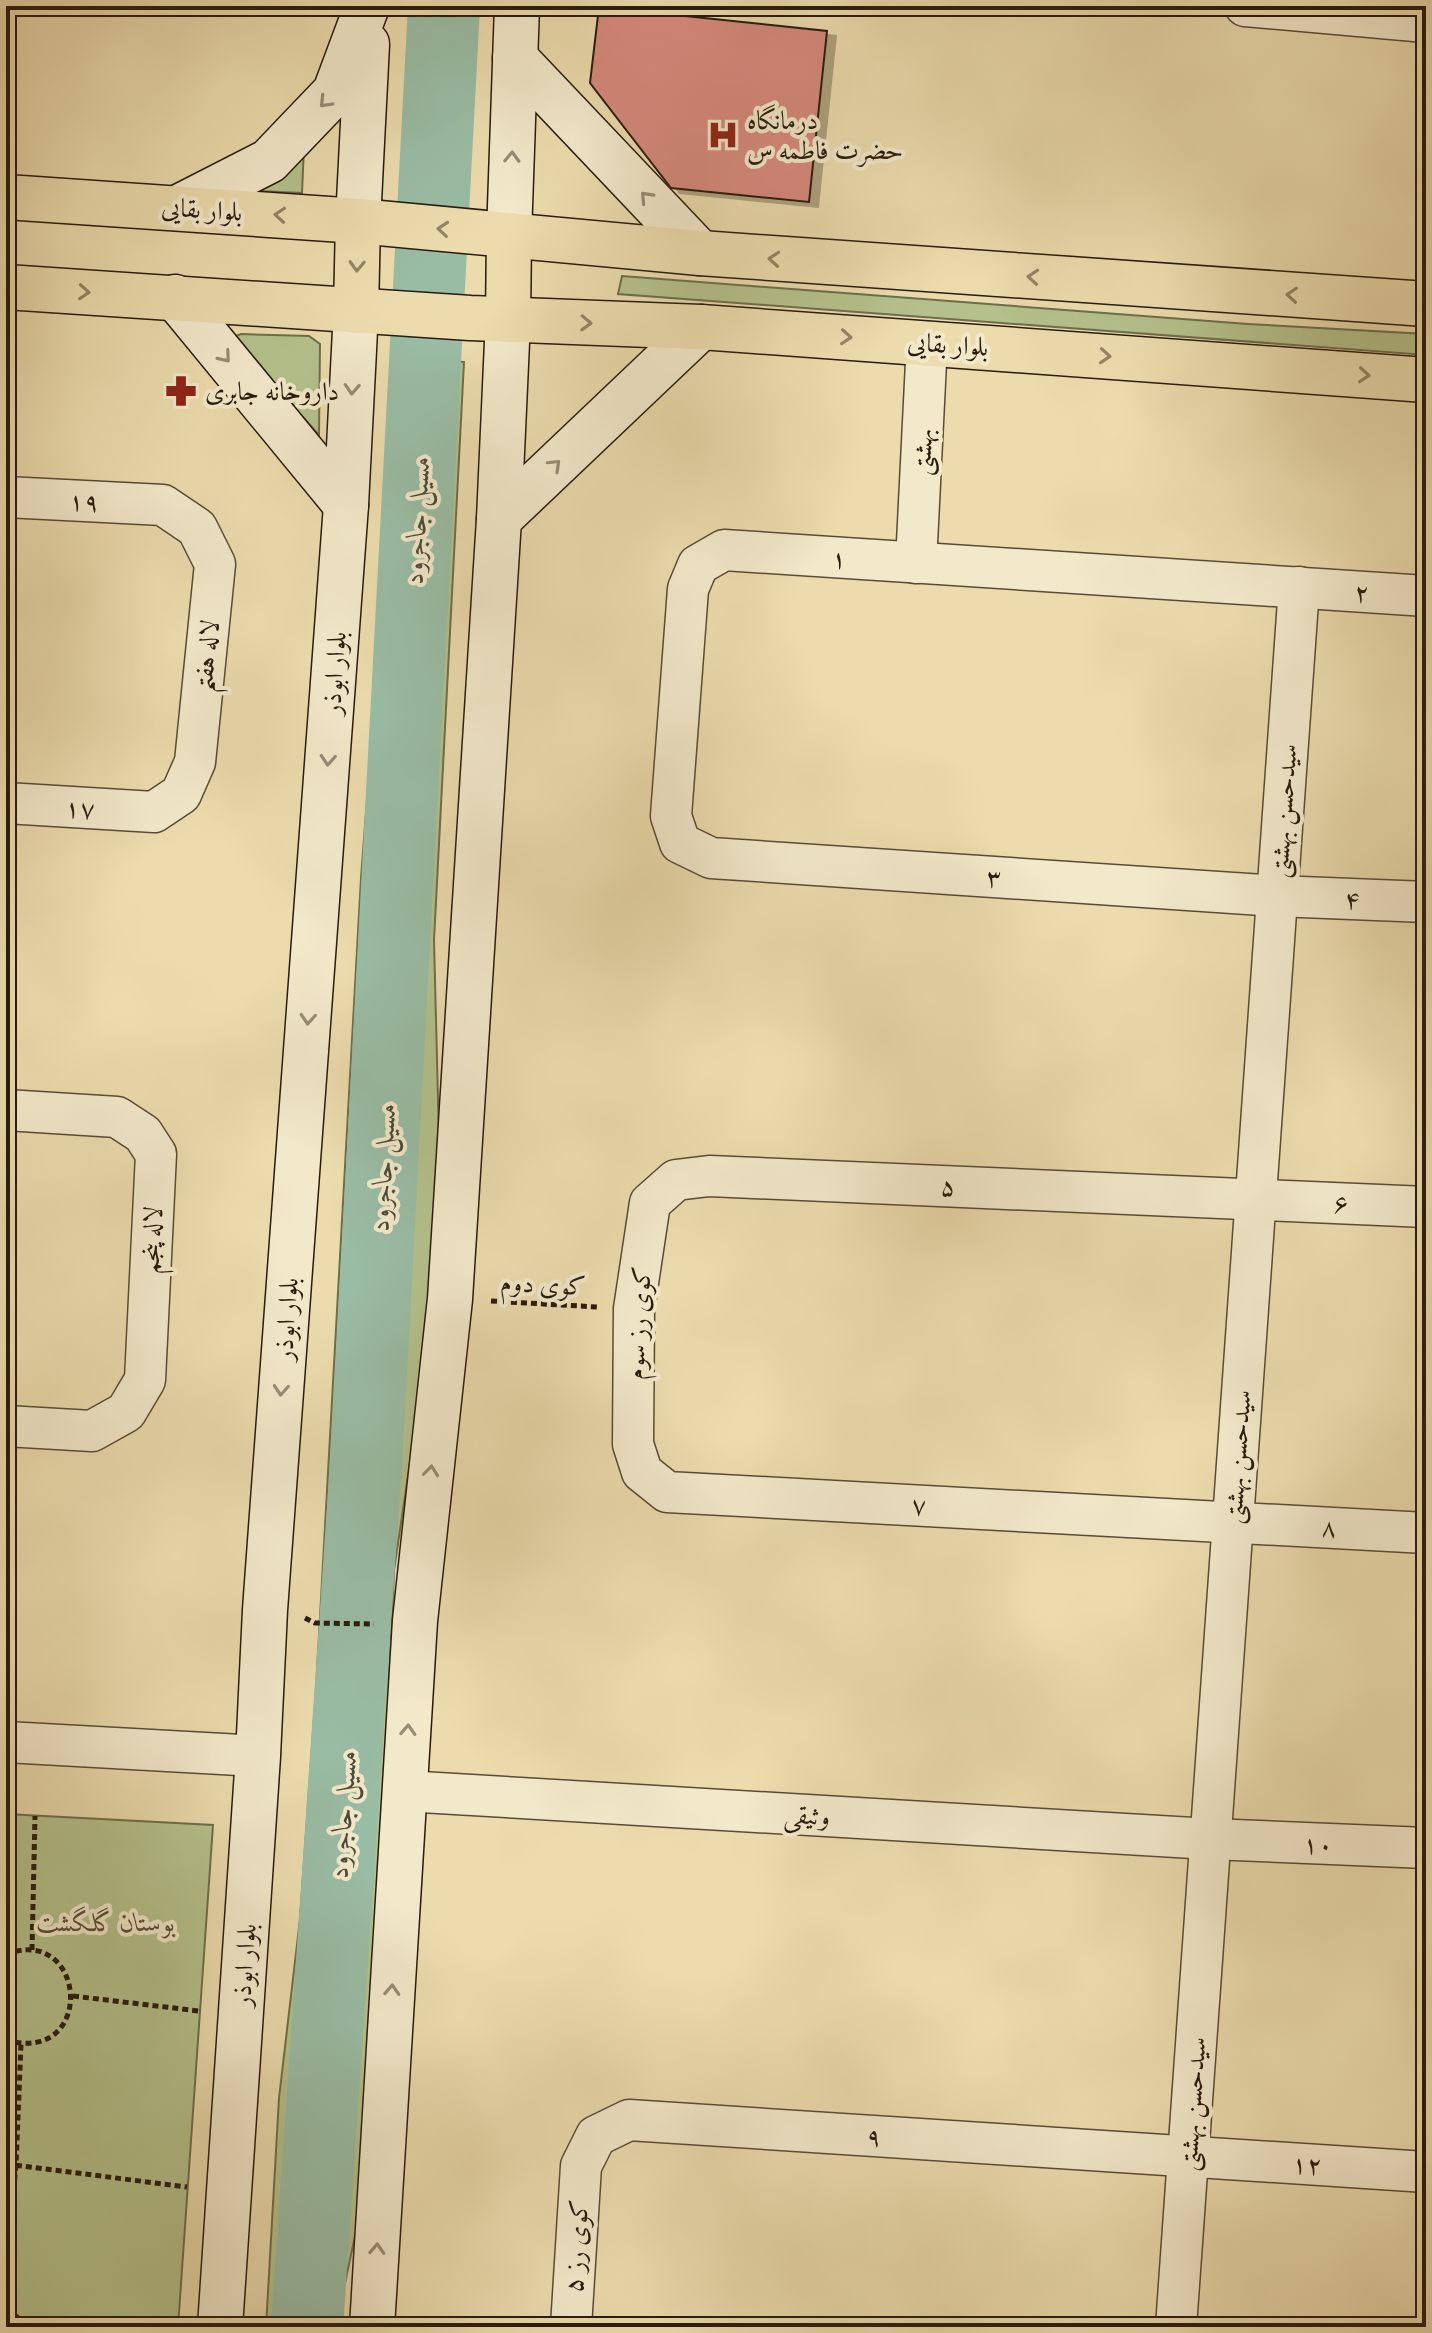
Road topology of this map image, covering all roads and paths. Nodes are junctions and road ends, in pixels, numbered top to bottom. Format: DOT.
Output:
graph roads {
  1 [pos="368,6"];
  2 [pos="517,6"];
  3 [pos="1245,6"];
  4 [pos="1404,16"];
  5 [pos="515,58"];
  6 [pos="6,197"];
  7 [pos="179,207"];
  8 [pos="378,223"];
  9 [pos="499,234"];
  10 [pos="700,253"];
  11 [pos="6,287"];
  12 [pos="175,297"];
  13 [pos="1426,304"];
  14 [pos="375,312"];
  15 [pos="489,319"];
  16 [pos="701,327"];
  17 [pos="927,342"];
  18 [pos="1426,380"];
  19 [pos="6,497"];
  20 [pos="163,505"];
  21 [pos="346,505"];
  22 [pos="499,519"];
  23 [pos="916,563"];
  24 [pos="1299,587"];
  25 [pos="1426,596"];
  26 [pos="6,803"];
  27 [pos="154,812"];
  28 [pos="711,858"];
  29 [pos="1277,896"];
  30 [pos="1426,902"];
  31 [pos="6,1110"];
  32 [pos="1256,1199"];
  33 [pos="650,1203"];
  34 [pos="1426,1207"];
  35 [pos="450,1299"];
  36 [pos="634,1309"];
  37 [pos="6,1426"];
  38 [pos="633,1444"];
  39 [pos="1233,1521"];
  40 [pos="1426,1533"];
  41 [pos="315,1623"];
  42 [pos="371,1625"];
  43 [pos="6,1742"];
  44 [pos="258,1756"];
  45 [pos="404,1791"];
  46 [pos="35,1816"];
  47 [pos="1210,1839"];
  48 [pos="1426,1848"];
  49 [pos="32,1950"];
  50 [pos="6,1954"];
  51 [pos="73,1996"];
  52 [pos="200,2011"];
  53 [pos="6,2040"];
  54 [pos="21,2044"];
  55 [pos="1188,2157"];
  56 [pos="6,2164"];
  57 [pos="16,2165"];
  58 [pos="581,2166"];
  59 [pos="1426,2172"];
  60 [pos="188,2187"];
  61 [pos="6,2270"];
  62 [pos="6,2312"];
  63 [pos="28,2327"];
  64 [pos="220,2327"];
  65 [pos="372,2327"];
  66 [pos="571,2327"];
  67 [pos="1176,2327"];
  1 -- 7 [label="main road, one-way"];
  1 -- 8 [label="main road"];
  2 -- 5 [label="main road"];
  3 -- 4 [label="street"];
  9 -- 5 [label="main road, one-way"];
  10 -- 5 [label="main road, one-way"];
  6 -- 7 [label="main road, بلوار بقایی"];
  8 -- 7 [label="main road, بلوار بقایی, one-way"];
  9 -- 8 [label="main road, بلوار بقایی, one-way"];
  8 -- 14 [label="main road, one-way"];
  9 -- 10 [label="main road"];
  9 -- 15 [label="main road"];
  13 -- 10 [label="main road, one-way"];
  11 -- 12 [label="main road, one-way"];
  12 -- 14 [label="main road"];
  12 -- 21 [label="main road, one-way"];
  14 -- 15 [label="main road, بلوار بقایی"];
  14 -- 21 [label="main road, بلوار ابوذر, one-way"];
  15 -- 16 [label="main road, بلوار بقایی, one-way"];
  15 -- 22 [label="main road"];
  16 -- 17 [label="main road, بلوار بقایی, one-way"];
  22 -- 16 [label="main road, one-way"];
  17 -- 18 [label="main road, بلوار بقایی, one-way"];
  17 -- 23 [label="street, بهشتی"];
  19 -- 20 [label="street, ۱۹"];
  20 -- 27 [label="street, لاله هفتم"];
  21 -- 44 [label="main road, بلوار ابوذر, one-way"];
  22 -- 35 [label="main road"];
  23 -- 24 [label="street, ۱"];
  23 -- 28 [label="street, ۱"];
  24 -- 25 [label="street, ۲"];
  24 -- 29 [label="street, سیدحسن بهشتی"];
  26 -- 27 [label="street, ۱۷"];
  28 -- 29 [label="street, ۳"];
  29 -- 30 [label="street, ۴"];
  29 -- 32 [label="street, سیدحسن بهشتی"];
  31 -- 37 [label="street, لاله پنجم"];
  32 -- 33 [label="street, ۵"];
  32 -- 34 [label="street, ۶"];
  32 -- 39 [label="street, سیدحسن بهشتی"];
  33 -- 36 [label="street, کوی رز سوم"];
  35 -- 36 [label="path, کوی دوم"];
  45 -- 35 [label="main road, one-way"];
  36 -- 38 [label="street, کوی رز سوم"];
  38 -- 39 [label="street, ۷"];
  39 -- 40 [label="street, ۸"];
  39 -- 47 [label="street, سیدحسن بهشتی"];
  41 -- 42 [label="path"];
  43 -- 44 [label="street"];
  44 -- 64 [label="main road, بلوار ابوذر"];
  45 -- 47 [label="street, وثیقی"];
  65 -- 45 [label="main road, one-way"];
  46 -- 49 [label="path"];
  47 -- 48 [label="street, ۱۰"];
  47 -- 55 [label="street, سیدحسن بهشتی"];
  49 -- 50 [label="path"];
  49 -- 51 [label="path"];
  51 -- 52 [label="path"];
  51 -- 54 [label="path"];
  53 -- 54 [label="path"];
  54 -- 57 [label="path"];
  55 -- 58 [label="street, ۹"];
  55 -- 59 [label="street, ۱۲"];
  55 -- 67 [label="street, سیدحسن بهشتی"];
  56 -- 57 [label="path"];
  57 -- 60 [label="path"];
  57 -- 61 [label="path"];
  58 -- 66 [label="street, کوی رز ۵"];
  62 -- 63 [label="path"];
}
